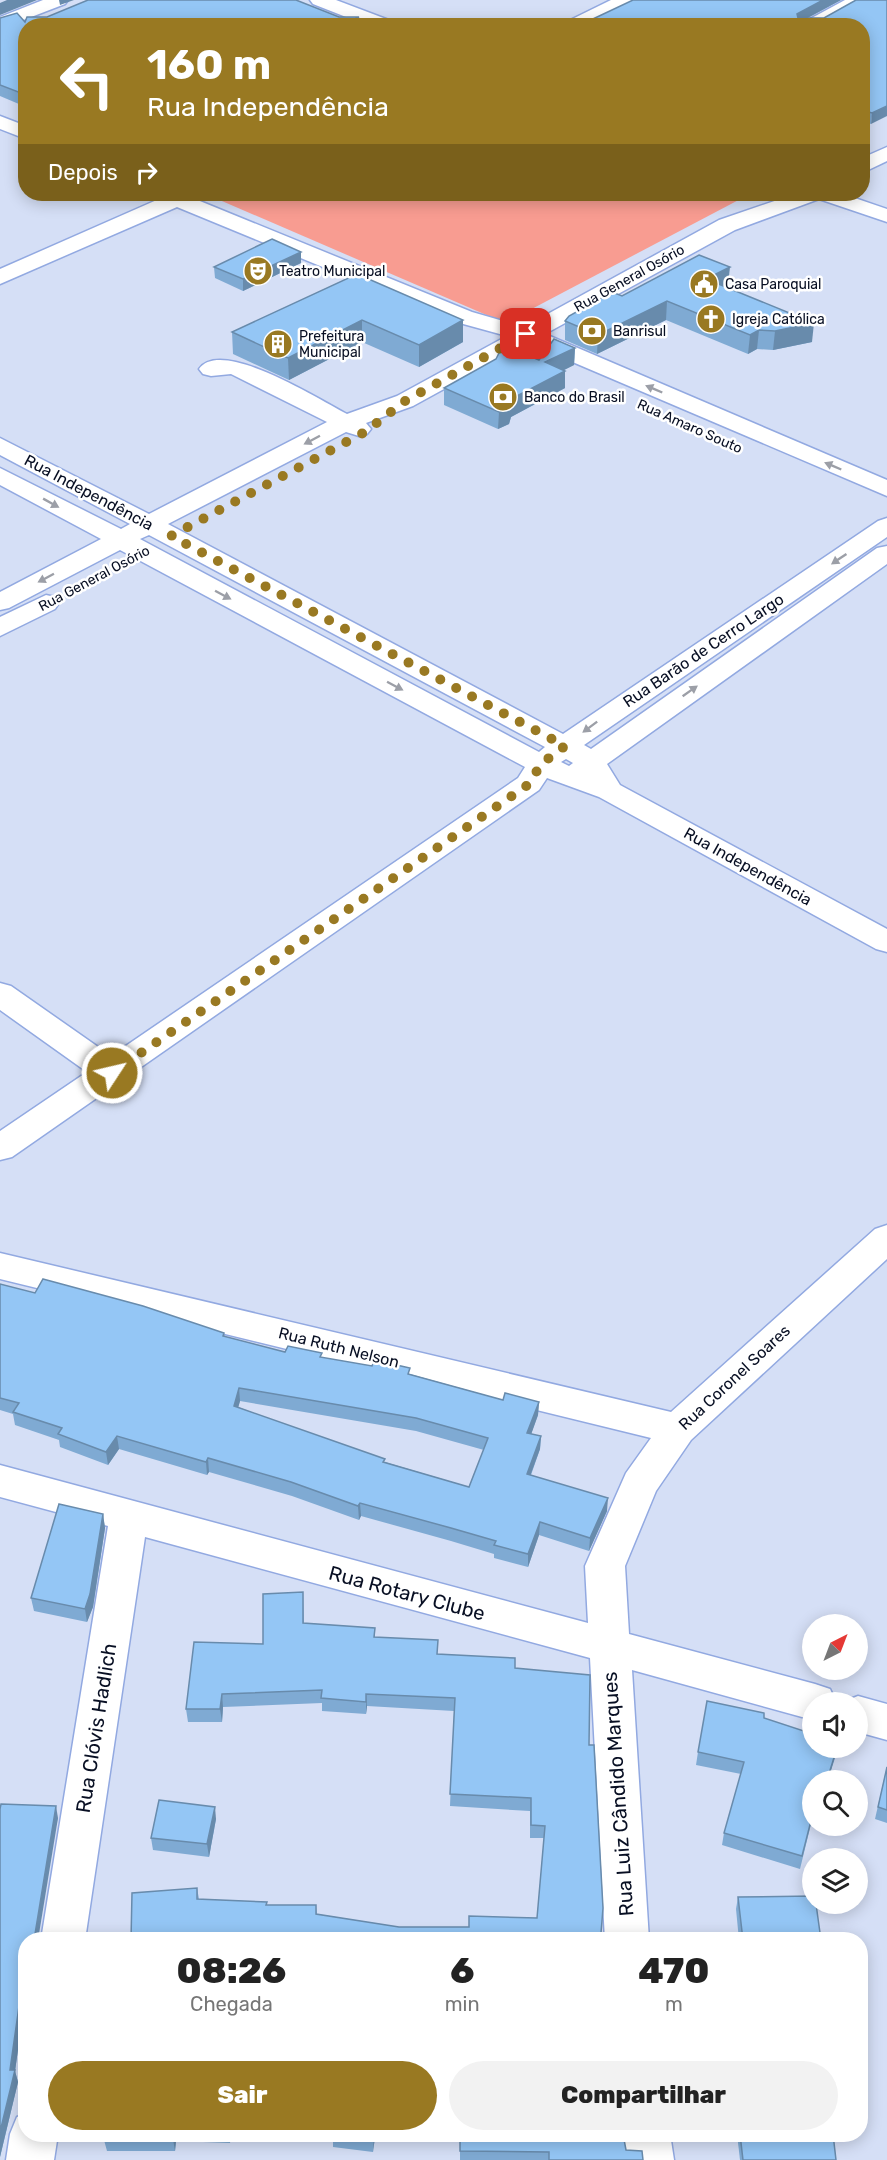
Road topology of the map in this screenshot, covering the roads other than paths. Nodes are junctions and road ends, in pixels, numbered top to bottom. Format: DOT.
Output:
graph roads {
  1 [pos="319,0"];
  2 [pos="598,0"];
  3 [pos="626,0"];
  4 [pos="866,1"];
  5 [pos="66,4"];
  6 [pos="299,4"];
  7 [pos="41,18"];
  8 [pos="337,18"];
  9 [pos="366,18"];
  10 [pos="567,18"];
  11 [pos="574,18"];
  12 [pos="825,18"];
  13 [pos="0,22"];
  14 [pos="18,29"];
  15 [pos="0,36"];
  16 [pos="0,122"];
  17 [pos="18,130"];
  18 [pos="887,153"];
  19 [pos="870,163"];
  20 [pos="141,201"];
  21 [pos="160,201"];
  22 [pos="188,201"];
  23 [pos="758,201"];
  24 [pos="794,201"];
  25 [pos="845,201"];
  26 [pos="887,216"];
  27 [pos="727,225"];
  28 [pos="48,248"];
  29 [pos="0,261"];
  30 [pos="0,277"];
  31 [pos="517,340"];
  32 [pos="211,369"];
  33 [pos="356,427"];
  34 [pos="0,445"];
  35 [pos="0,475"];
  36 [pos="887,489"];
  37 [pos="887,512"];
  38 [pos="887,526"];
  39 [pos="160,530"];
  40 [pos="131,546"];
  41 [pos="887,553"];
  42 [pos="796,587"];
  43 [pos="821,599"];
  44 [pos="0,602"];
  45 [pos="301,605"];
  46 [pos="274,622"];
  47 [pos="0,628"];
  48 [pos="629,700"];
  49 [pos="657,714"];
  50 [pos="565,746"];
  51 [pos="581,770"];
  52 [pos="535,774"];
  53 [pos="887,942"];
  54 [pos="0,993"];
  55 [pos="112,1073"];
  56 [pos="0,1148"];
  57 [pos="887,1238"];
  58 [pos="0,1266"];
  59 [pos="678,1429"];
  60 [pos="0,1481"];
  61 [pos="129,1516"];
  62 [pos="609,1648"];
  63 [pos="802,1699"];
  64 [pos="868,1717"];
  65 [pos="887,1722"];
  66 [pos="64,1932"];
  67 [pos="627,1932"];
  68 [pos="33,2142"];
  69 [pos="647,2142"];
  70 [pos="30,2160"];
  71 [pos="650,2160"];
  1 -- 9 [label="street"];
  2 -- 10 [label="street"];
  3 -- 11 [label="street"];
  4 -- 12 [label="street"];
  5 -- 7 [label="street"];
  5 -- 13 [label="street"];
  6 -- 8 [label="street"];
  14 -- 15 [label="street"];
  16 -- 17 [label="street"];
  18 -- 19 [label="street"];
  20 -- 28 [label="street"];
  21 -- 28 [label="street"];
  22 -- 31 [label="street, Rua Amaro Souto"];
  23 -- 27 [label="street, Rua General Osório"];
  24 -- 27 [label="street, Rua General Osório"];
  25 -- 26 [label="street"];
  27 -- 31 [label="street, Rua General Osório"];
  28 -- 29 [label="street"];
  28 -- 30 [label="street"];
  31 -- 33 [label="street, Rua General Osório"];
  36 -- 31 [label="street, Rua Amaro Souto, one-way"];
  31 -- 37 [label="street, Rua Amaro Souto"];
  32 -- 33 [label="street"];
  33 -- 39 [label="street, Rua General Osório"];
  34 -- 39 [label="street, Rua Independência"];
  35 -- 40 [label="street, Rua Independência, one-way"];
  38 -- 42 [label="street, Rua Barão de Cerro Largo, one-way"];
  39 -- 40 [label="street, Rua General Osório"];
  39 -- 45 [label="street, Rua Independência"];
  40 -- 44 [label="street, Rua General Osório, one-way"];
  40 -- 46 [label="street, Rua Independência, one-way"];
  40 -- 47 [label="street, Rua General Osório"];
  41 -- 43 [label="street, Rua Barão de Cerro Largo"];
  42 -- 43 [label="street"];
  42 -- 48 [label="street, Rua Barão de Cerro Largo"];
  49 -- 43 [label="street, Rua Barão de Cerro Largo, one-way"];
  45 -- 46 [label="street"];
  45 -- 50 [label="street, Rua Independência"];
  46 -- 52 [label="street, Rua Independência, one-way"];
  48 -- 49 [label="street"];
  48 -- 50 [label="street, Rua Barão de Cerro Largo, one-way"];
  49 -- 51 [label="street, Rua Barão de Cerro Largo"];
  50 -- 51 [label="street, Rua Independência"];
  50 -- 52 [label="street, Rua Barão de Cerro Largo"];
  51 -- 52 [label="street, Rua Barão de Cerro Largo"];
  51 -- 53 [label="street, Rua Independência"];
  52 -- 55 [label="street, Rua Barão de Cerro Largo"];
  54 -- 55 [label="street"];
  55 -- 56 [label="street, Rua Barão de Cerro Largo"];
  57 -- 59 [label="street, Rua Coronel Soares"];
  58 -- 59 [label="street, Rua Ruth Nelson"];
  59 -- 62 [label="street, Rua Coronel Soares"];
  60 -- 61 [label="street, Rua Rotary Clube"];
  61 -- 62 [label="street, Rua Rotary Clube"];
  61 -- 66 [label="street, Rua Clóvis Hadlich"];
  62 -- 63 [label="street, Rua Rotary Clube"];
  62 -- 67 [label="street, Rua Luiz Cândido Marques"];
  64 -- 65 [label="street"];
  68 -- 70 [label="street"];
  69 -- 71 [label="street"];
}
